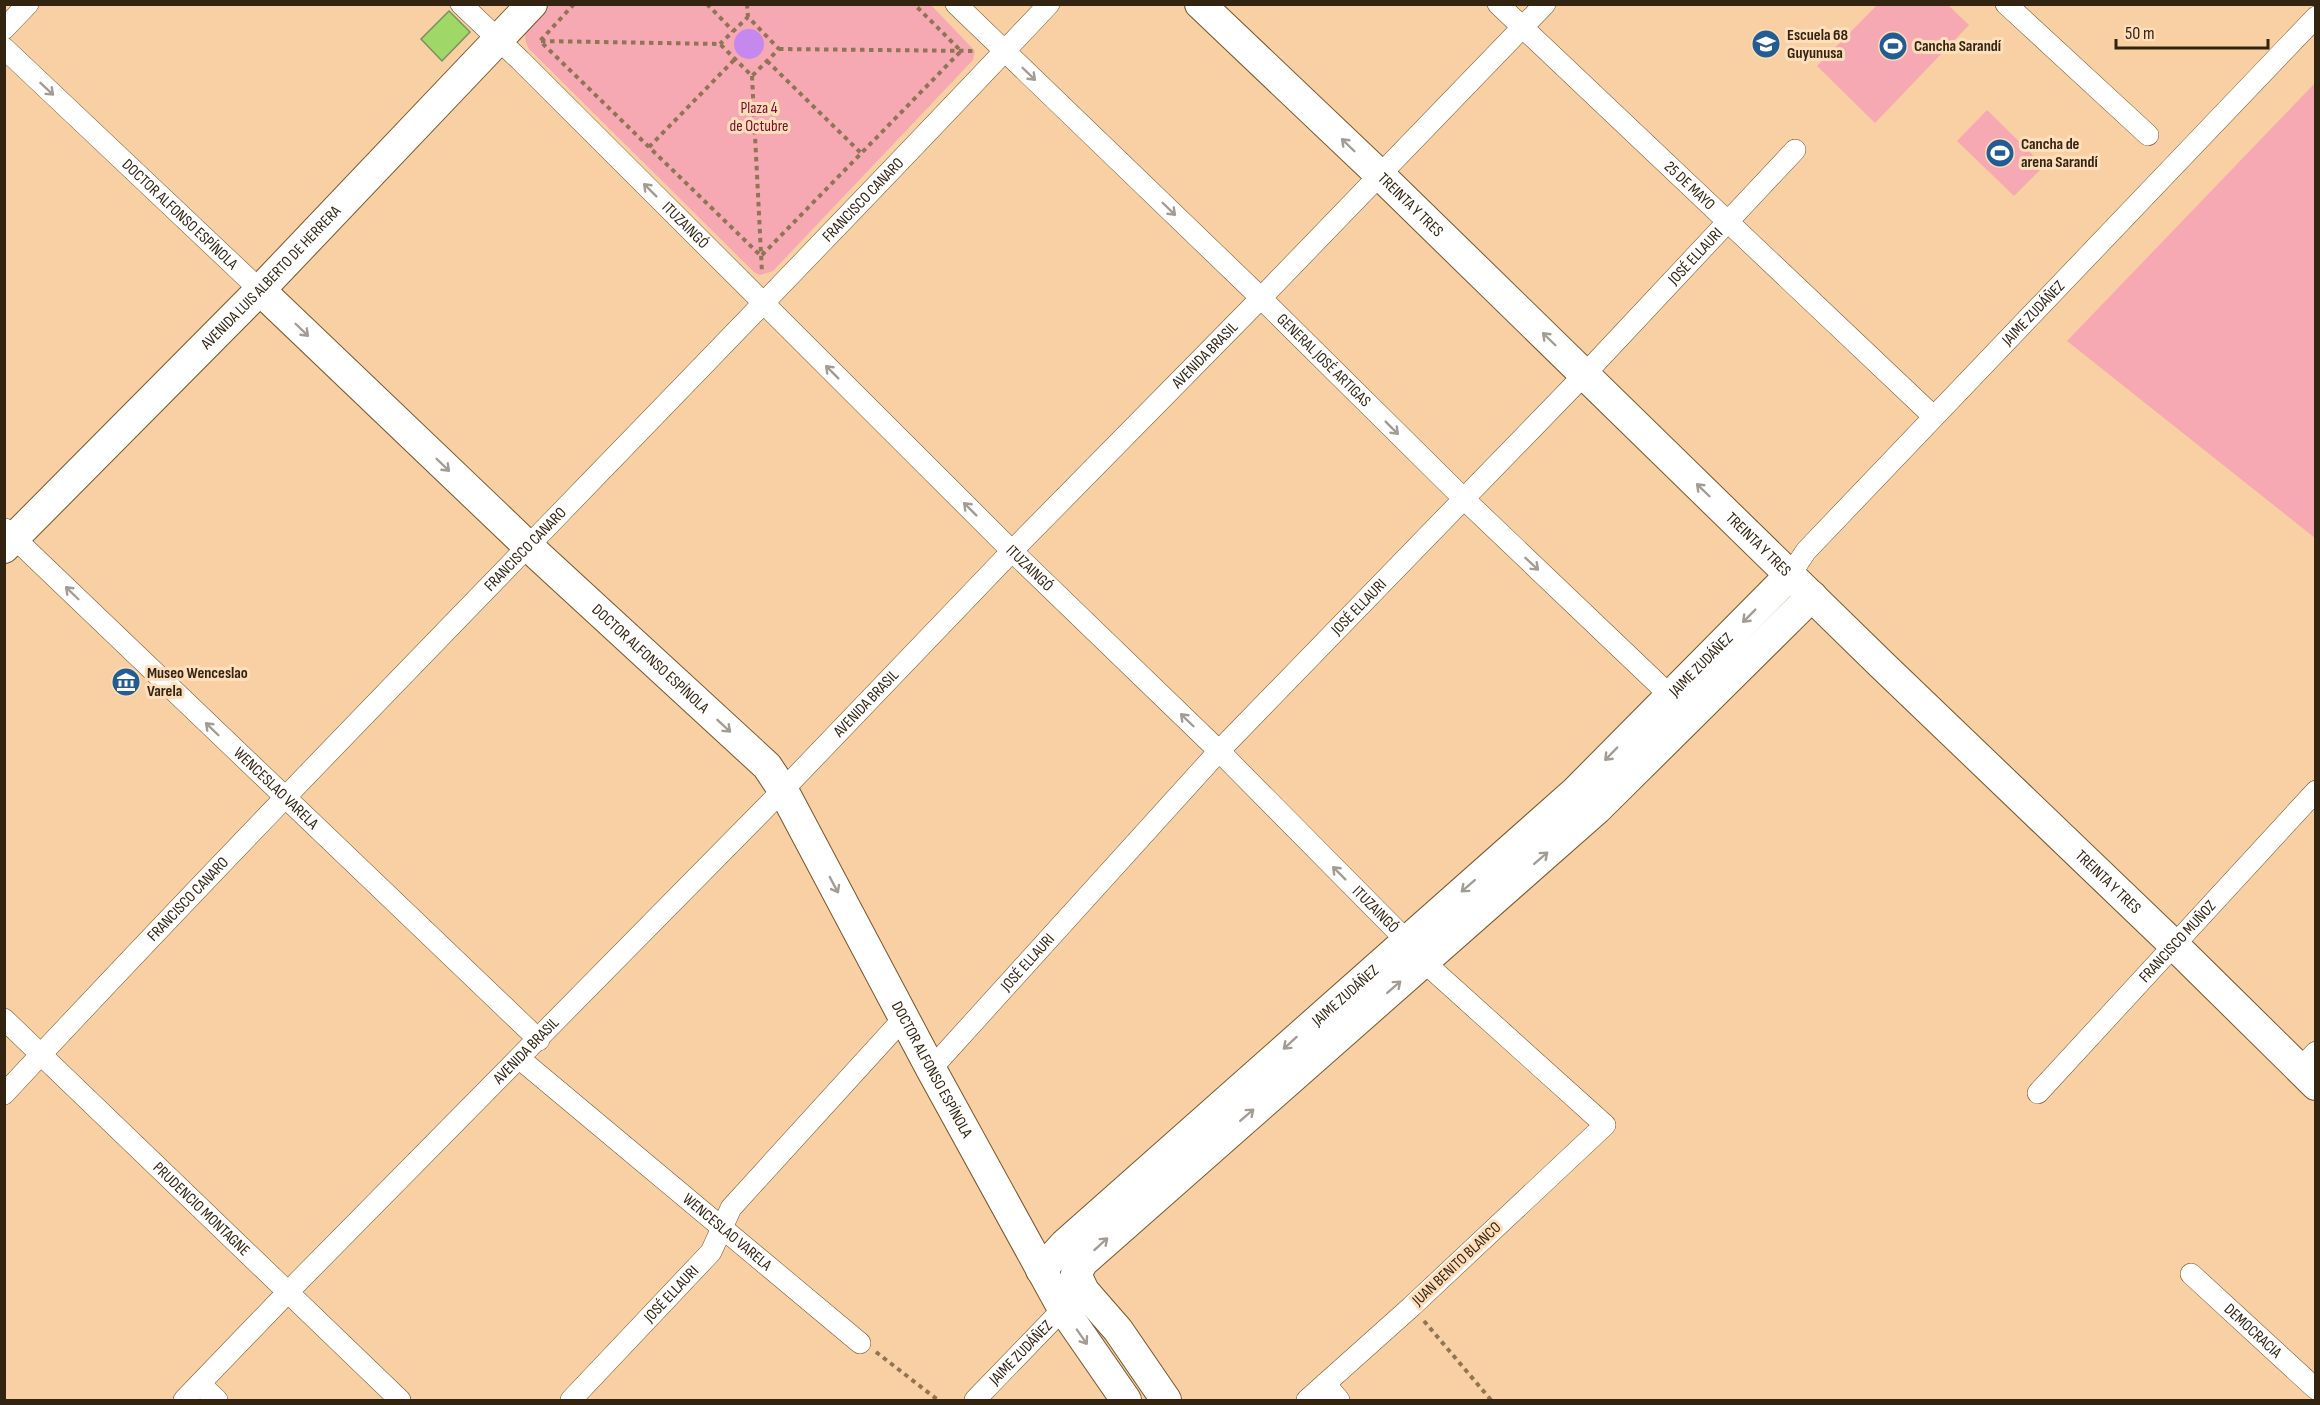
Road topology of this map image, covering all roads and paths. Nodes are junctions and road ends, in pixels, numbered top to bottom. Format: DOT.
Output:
graph roads {
  1 [pos="28,4"];
  2 [pos="461,4"];
  3 [pos="532,4"];
  4 [pos="574,4"];
  5 [pos="707,4"];
  6 [pos="747,4"];
  7 [pos="914,4"];
  8 [pos="956,4"];
  9 [pos="1049,4"];
  10 [pos="1200,4"];
  11 [pos="1498,4"];
  12 [pos="1545,4"];
  13 [pos="2006,4"];
  14 [pos="748,17"];
  15 [pos="2316,17"];
  16 [pos="1523,28"];
  17 [pos="4,29"];
  18 [pos="734,31"];
  19 [pos="499,40"];
  20 [pos="540,40"];
  21 [pos="720,44"];
  22 [pos="4,48"];
  23 [pos="779,49"];
  24 [pos="961,51"];
  25 [pos="1005,51"];
  26 [pos="735,58"];
  27 [pos="766,61"];
  28 [pos="752,76"];
  29 [pos="2148,135"];
  30 [pos="649,147"];
  31 [pos="1795,150"];
  32 [pos="861,153"];
  33 [pos="1380,176"];
  34 [pos="1727,223"];
  35 [pos="761,256"];
  36 [pos="260,290"];
  37 [pos="1261,298"];
  38 [pos="763,303"];
  39 [pos="1585,374"];
  40 [pos="1933,416"];
  41 [pos="1463,498"];
  42 [pos="8,538"];
  43 [pos="529,547"];
  44 [pos="1012,551"];
  45 [pos="1790,575"];
  46 [pos="1812,596"];
  47 [pos="1680,704"];
  48 [pos="1219,751"];
  49 [pos="783,790"];
  50 [pos="2316,790"];
  51 [pos="284,799"];
  52 [pos="2173,944"];
  53 [pos="1414,950"];
  54 [pos="904,1018"];
  55 [pos="4,1019"];
  56 [pos="538,1040"];
  57 [pos="42,1054"];
  58 [pos="520,1059"];
  59 [pos="931,1069"];
  60 [pos="2310,1069"];
  61 [pos="2038,1093"];
  62 [pos="4,1094"];
  63 [pos="1605,1125"];
  64 [pos="722,1229"];
  65 [pos="1041,1270"];
  66 [pos="2191,1274"];
  67 [pos="1074,1291"];
  68 [pos="287,1293"];
  69 [pos="1411,1307"];
  70 [pos="860,1343"];
  71 [pos="200,1384"];
  72 [pos="1325,1384"];
  73 [pos="2316,1389"];
  74 [pos="184,1401"];
  75 [pos="217,1401"];
  76 [pos="400,1401"];
  77 [pos="571,1401"];
  78 [pos="938,1401"];
  79 [pos="975,1401"];
  80 [pos="1126,1401"];
  81 [pos="1166,1401"];
  82 [pos="1307,1401"];
  83 [pos="1339,1401"];
  84 [pos="1491,1401"];
  1 -- 17 [label="street"];
  2 -- 19 [label="street, ITUZAINGÓ"];
  3 -- 19 [label="street, AVENIDA LUIS ALBERTO DE HERRERA"];
  4 -- 20 [label="path"];
  5 -- 18 [label="path"];
  6 -- 14 [label="path"];
  7 -- 24 [label="path"];
  8 -- 25 [label="street, GENERAL JOSÉ ARTIGAS"];
  9 -- 25 [label="street, FRANCISCO CANARO"];
  33 -- 10 [label="street, TREINTA Y TRES, one-way"];
  11 -- 16 [label="street, 25 DE MAYO"];
  12 -- 16 [label="street, AVENIDA BRASIL"];
  13 -- 29 [label="street"];
  14 -- 18 [label="path"];
  14 -- 23 [label="path"];
  15 -- 40 [label="street, JAIME ZUDÁÑEZ"];
  16 -- 33 [label="street, AVENIDA BRASIL"];
  16 -- 34 [label="street, 25 DE MAYO"];
  18 -- 21 [label="path"];
  19 -- 20 [label="path"];
  19 -- 36 [label="street, AVENIDA LUIS ALBERTO DE HERRERA"];
  38 -- 19 [label="street, ITUZAINGÓ, one-way"];
  20 -- 21 [label="path"];
  20 -- 30 [label="path"];
  21 -- 26 [label="path"];
  22 -- 36 [label="street, DOCTOR ALFONSO ESPÍNOLA, one-way"];
  23 -- 24 [label="path"];
  23 -- 27 [label="path"];
  24 -- 25 [label="path"];
  24 -- 32 [label="path"];
  25 -- 37 [label="street, GENERAL JOSÉ ARTIGAS, one-way"];
  25 -- 38 [label="street, FRANCISCO CANARO"];
  26 -- 28 [label="path"];
  26 -- 30 [label="path"];
  27 -- 28 [label="path"];
  27 -- 32 [label="path"];
  28 -- 35 [label="path"];
  30 -- 35 [label="path"];
  31 -- 34 [label="street, JOSÉ ELLAURI"];
  32 -- 35 [label="path"];
  33 -- 37 [label="street, AVENIDA BRASIL"];
  39 -- 33 [label="street, TREINTA Y TRES, one-way"];
  34 -- 39 [label="street, JOSÉ ELLAURI"];
  34 -- 40 [label="street, 25 DE MAYO"];
  35 -- 38 [label="path"];
  36 -- 42 [label="street, AVENIDA LUIS ALBERTO DE HERRERA"];
  36 -- 43 [label="street, DOCTOR ALFONSO ESPÍNOLA, one-way"];
  37 -- 41 [label="street, GENERAL JOSÉ ARTIGAS, one-way"];
  37 -- 44 [label="street, AVENIDA BRASIL"];
  38 -- 43 [label="street, FRANCISCO CANARO"];
  44 -- 38 [label="street, ITUZAINGÓ, one-way"];
  39 -- 41 [label="street, JOSÉ ELLAURI"];
  45 -- 39 [label="street, TREINTA Y TRES, one-way"];
  40 -- 45 [label="street, JAIME ZUDÁÑEZ"];
  41 -- 47 [label="street, GENERAL JOSÉ ARTIGAS, one-way"];
  41 -- 48 [label="street, JOSÉ ELLAURI"];
  51 -- 42 [label="street, WENCESLAO VARELA, one-way"];
  43 -- 49 [label="street, DOCTOR ALFONSO ESPÍNOLA, one-way"];
  43 -- 51 [label="street, FRANCISCO CANARO"];
  48 -- 44 [label="street, ITUZAINGÓ, one-way"];
  44 -- 49 [label="street, AVENIDA BRASIL"];
  45 -- 46 [label="street, TREINTA Y TRES"];
  45 -- 47 [label="street, JAIME ZUDÁÑEZ, one-way"];
  46 -- 47 [label="street, JAIME ZUDÁÑEZ"];
  46 -- 52 [label="street, TREINTA Y TRES"];
  47 -- 53 [label="street, JAIME ZUDÁÑEZ"];
  53 -- 48 [label="street, ITUZAINGÓ, one-way"];
  48 -- 59 [label="street, JOSÉ ELLAURI"];
  49 -- 54 [label="street, DOCTOR ALFONSO ESPÍNOLA, one-way"];
  49 -- 56 [label="street, AVENIDA BRASIL"];
  50 -- 52 [label="street, FRANCISCO MUÑOZ"];
  51 -- 56 [label="street, WENCESLAO VARELA"];
  51 -- 57 [label="street, FRANCISCO CANARO"];
  52 -- 60 [label="street, TREINTA Y TRES"];
  52 -- 61 [label="street, FRANCISCO MUÑOZ"];
  53 -- 63 [label="street, ITUZAINGÓ"];
  53 -- 65 [label="street, JAIME ZUDÁÑEZ, one-way"];
  67 -- 53 [label="street, JAIME ZUDÁÑEZ, one-way"];
  54 -- 59 [label="street, DOCTOR ALFONSO ESPÍNOLA"];
  54 -- 64 [label="street, JOSÉ ELLAURI"];
  55 -- 57 [label="street, PRUDENCIO MONTAGNE"];
  56 -- 58 [label="street, AVENIDA BRASIL"];
  57 -- 62 [label="street, FRANCISCO CANARO"];
  57 -- 68 [label="street, PRUDENCIO MONTAGNE"];
  58 -- 64 [label="street, WENCESLAO VARELA"];
  58 -- 68 [label="street, AVENIDA BRASIL"];
  59 -- 65 [label="street, DOCTOR ALFONSO ESPÍNOLA"];
  63 -- 69 [label="street, JUAN BENITO BLANCO"];
  64 -- 70 [label="street, WENCESLAO VARELA"];
  64 -- 77 [label="street, JOSÉ ELLAURI"];
  65 -- 67 [label="street, DOCTOR ALFONSO ESPÍNOLA"];
  66 -- 73 [label="street, DEMOCRACIA"];
  67 -- 79 [label="street, JAIME ZUDÁÑEZ"];
  67 -- 80 [label="street, DOCTOR ALFONSO ESPÍNOLA, one-way"];
  67 -- 81 [label="street, DOCTOR ALFONSO ESPÍNOLA"];
  68 -- 71 [label="street, AVENIDA BRASIL"];
  68 -- 76 [label="street, PRUDENCIO MONTAGNE"];
  69 -- 72 [label="street, JUAN BENITO BLANCO"];
  69 -- 84 [label="path"];
  70 -- 78 [label="path"];
  71 -- 74 [label="street, AVENIDA BRASIL"];
  71 -- 75 [label="street"];
  72 -- 82 [label="street, JUAN BENITO BLANCO"];
  72 -- 83 [label="street"];
}
